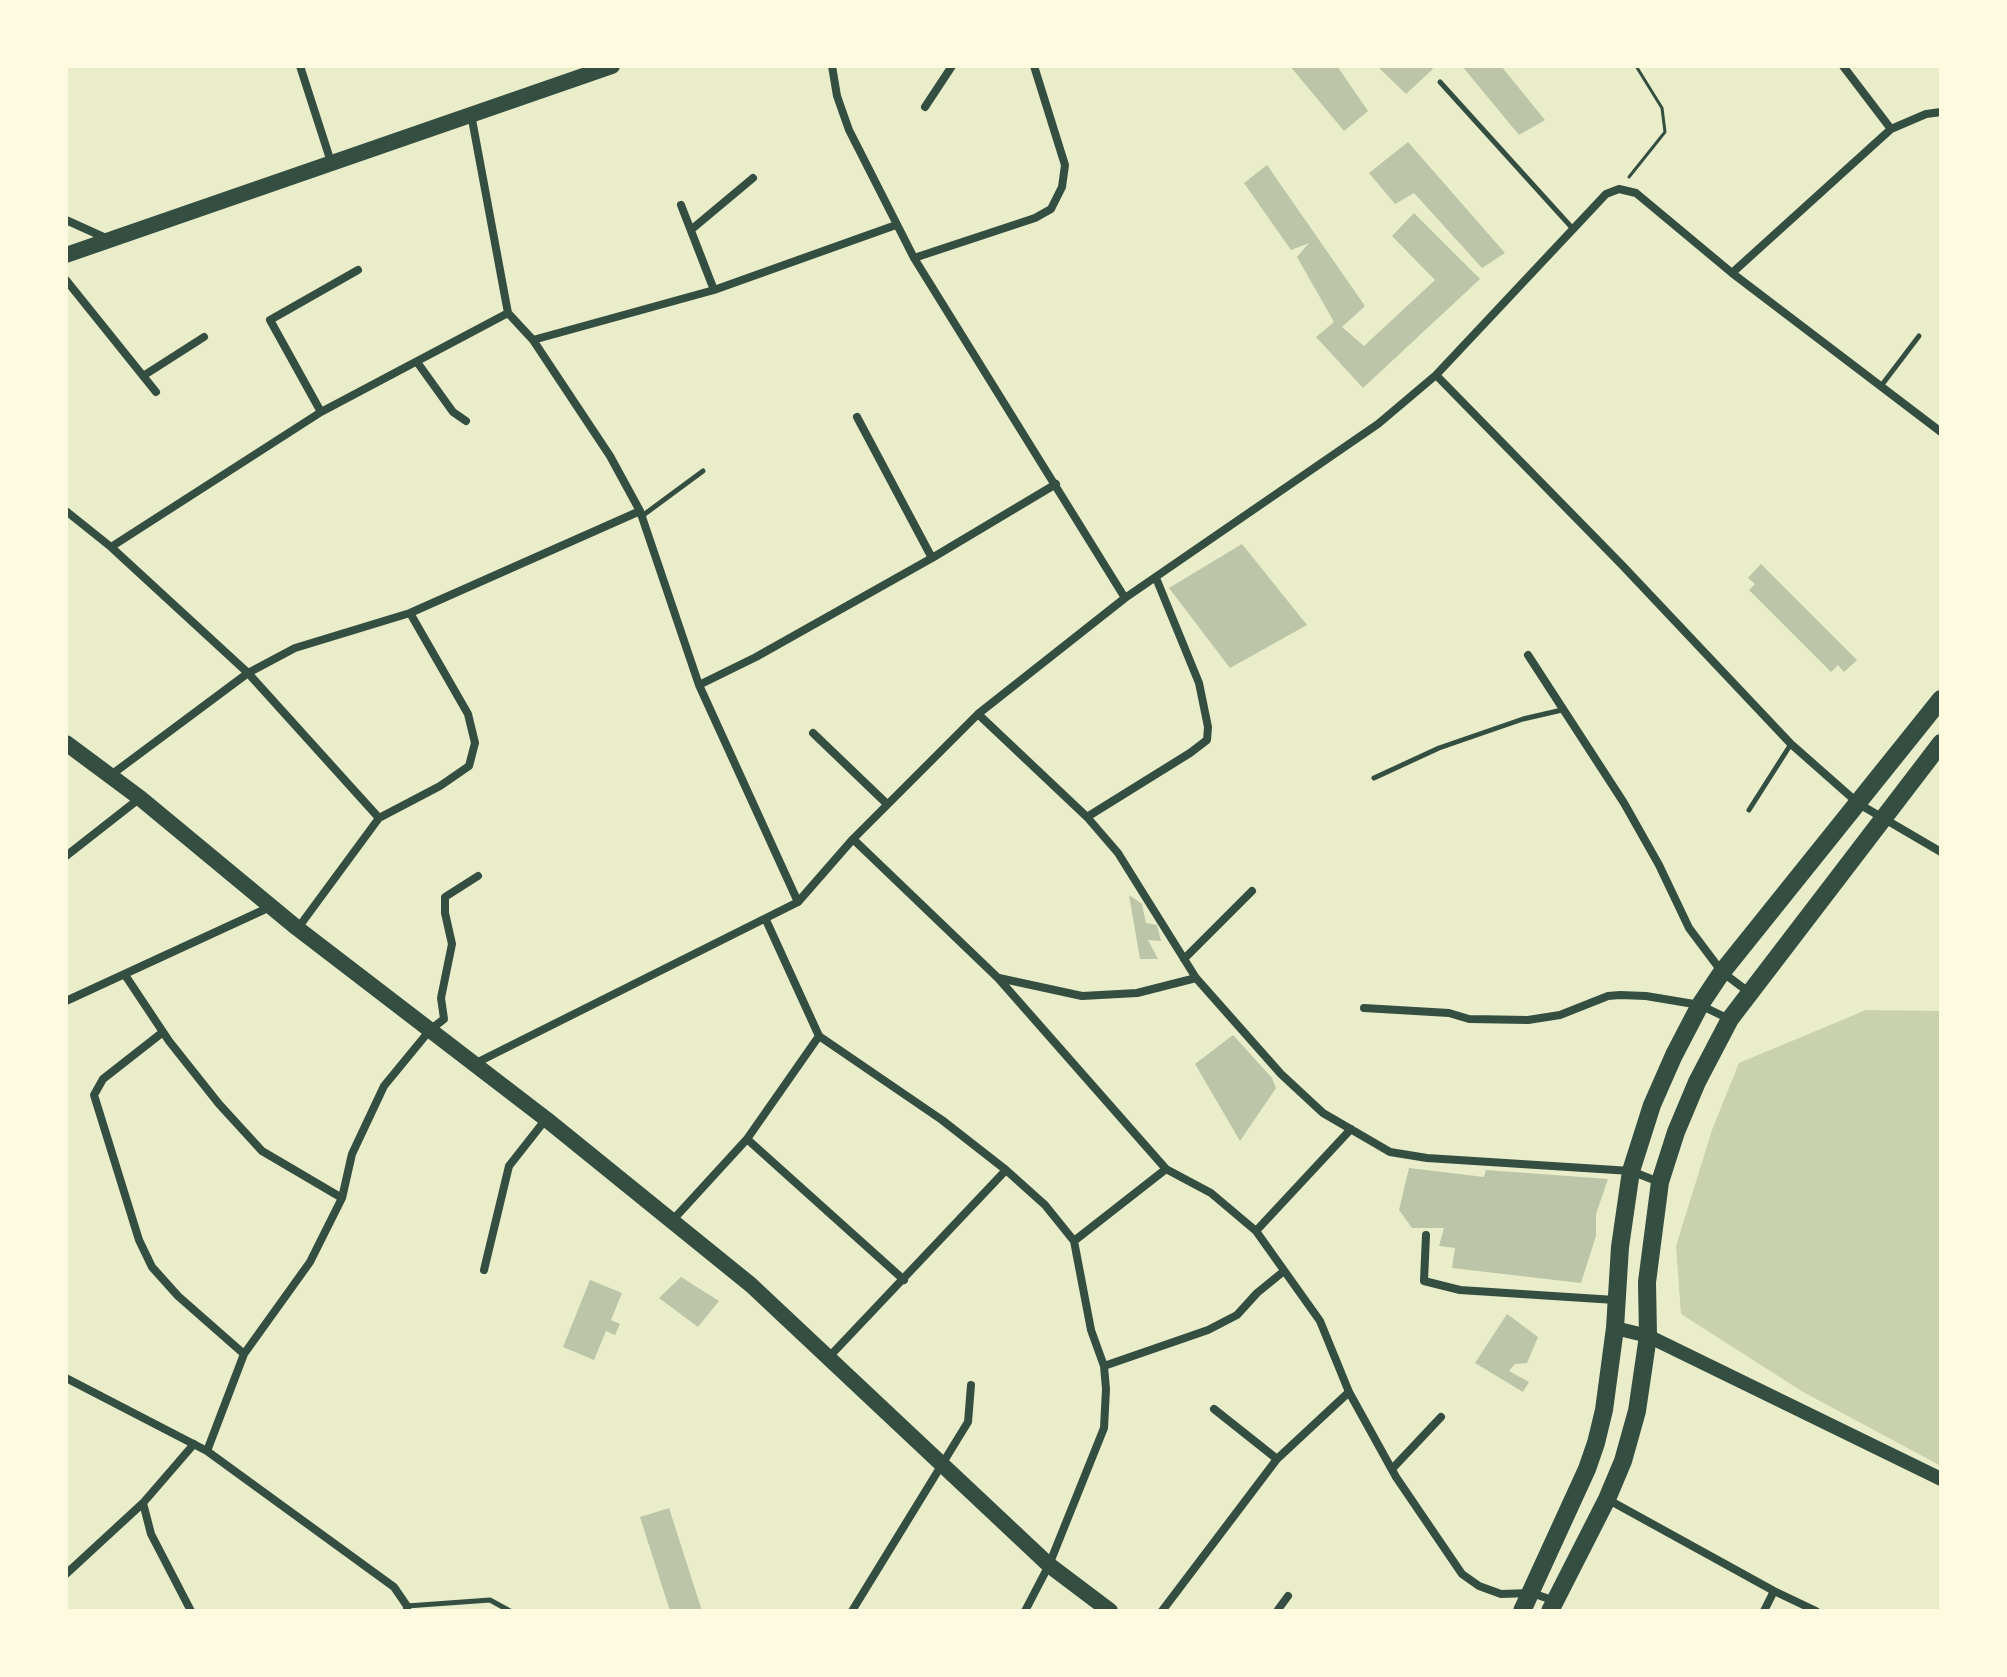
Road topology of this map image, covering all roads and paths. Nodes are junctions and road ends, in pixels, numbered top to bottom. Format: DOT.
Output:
graph roads {
  1 [pos="300,66"];
  2 [pos="612,66"];
  3 [pos="832,66"];
  4 [pos="952,66"];
  5 [pos="1034,66"];
  6 [pos="1636,66"];
  7 [pos="1843,66"];
  8 [pos="1440,82"];
  9 [pos="925,107"];
  10 [pos="1941,112"];
  11 [pos="471,114"];
  12 [pos="1891,129"];
  13 [pos="331,162"];
  14 [pos="753,178"];
  15 [pos="1619,189"];
  16 [pos="681,205"];
  17 [pos="66,220"];
  18 [pos="896,225"];
  19 [pos="692,229"];
  20 [pos="1574,230"];
  21 [pos="109,240"];
  22 [pos="66,255"];
  23 [pos="914,258"];
  24 [pos="358,270"];
  25 [pos="1732,273"];
  26 [pos="66,280"];
  27 [pos="714,290"];
  28 [pos="508,313"];
  29 [pos="1919,336"];
  30 [pos="204,337"];
  31 [pos="533,340"];
  32 [pos="417,362"];
  33 [pos="1436,375"];
  34 [pos="143,376"];
  35 [pos="1881,386"];
  36 [pos="156,392"];
  37 [pos="321,412"];
  38 [pos="857,417"];
  39 [pos="466,421"];
  40 [pos="1941,432"];
  41 [pos="703,471"];
  42 [pos="1056,484"];
  43 [pos="66,511"];
  44 [pos="641,514"];
  45 [pos="111,547"];
  46 [pos="932,558"];
  47 [pos="1156,578"];
  48 [pos="1125,598"];
  49 [pos="410,613"];
  50 [pos="1528,655"];
  51 [pos="248,673"];
  52 [pos="699,685"];
  53 [pos="1941,699"];
  54 [pos="1562,710"];
  55 [pos="978,714"];
  56 [pos="813,733"];
  57 [pos="66,743"];
  58 [pos="1941,743"];
  59 [pos="1791,744"];
  60 [pos="111,775"];
  61 [pos="1374,778"];
  62 [pos="140,798"];
  63 [pos="887,804"];
  64 [pos="1859,804"];
  65 [pos="1749,810"];
  66 [pos="1087,817"];
  67 [pos="379,818"];
  68 [pos="1881,819"];
  69 [pos="853,839"];
  70 [pos="1941,852"];
  71 [pos="66,856"];
  72 [pos="478,876"];
  73 [pos="1252,891"];
  74 [pos="798,902"];
  75 [pos="271,907"];
  76 [pos="766,920"];
  77 [pos="297,928"];
  78 [pos="1184,959"];
  79 [pos="1722,972"];
  80 [pos="125,975"];
  81 [pos="998,978"];
  82 [pos="1196,978"];
  83 [pos="1750,993"];
  84 [pos="66,1001"];
  85 [pos="1700,1005"];
  86 [pos="1364,1008"];
  87 [pos="1730,1019"];
  88 [pos="430,1030"];
  89 [pos="163,1032"];
  90 [pos="819,1036"];
  91 [pos="473,1064"];
  92 [pos="546,1119"];
  93 [pos="1351,1129"];
  94 [pos="747,1139"];
  95 [pos="1166,1169"];
  96 [pos="1006,1170"];
  97 [pos="1631,1171"];
  98 [pos="1660,1182"];
  99 [pos="342,1198"];
  100 [pos="671,1222"];
  101 [pos="1256,1231"];
  102 [pos="1426,1235"];
  103 [pos="1074,1241"];
  104 [pos="484,1270"];
  105 [pos="1284,1271"];
  106 [pos="904,1280"];
  107 [pos="1615,1300"];
  108 [pos="1615,1328"];
  109 [pos="1648,1336"];
  110 [pos="244,1354"];
  111 [pos="829,1357"];
  112 [pos="1104,1366"];
  113 [pos="66,1378"];
  114 [pos="971,1385"];
  115 [pos="1349,1392"];
  116 [pos="1214,1409"];
  117 [pos="1441,1417"];
  118 [pos="194,1444"];
  119 [pos="207,1451"];
  120 [pos="1277,1459"];
  121 [pos="940,1464"];
  122 [pos="1392,1469"];
  123 [pos="1941,1479"];
  124 [pos="1607,1499"];
  125 [pos="143,1503"];
  126 [pos="1049,1565"];
  127 [pos="66,1574"];
  128 [pos="1774,1591"];
  129 [pos="1532,1593"];
  130 [pos="1288,1596"];
  131 [pos="1553,1606"];
  132 [pos="407,1609"];
  133 [pos="191,1611"];
  134 [pos="510,1611"];
  135 [pos="852,1611"];
  136 [pos="1025,1611"];
  137 [pos="1110,1611"];
  138 [pos="1162,1611"];
  139 [pos="1277,1611"];
  140 [pos="1522,1611"];
  141 [pos="1764,1611"];
  142 [pos="1816,1611"];
  1 -- 13 [label="street"];
  2 -- 11 [label="main road"];
  3 -- 18 [label="street"];
  4 -- 9 [label="street"];
  5 -- 23 [label="street"];
  6 -- 15 [label="path"];
  7 -- 12 [label="street"];
  8 -- 20 [label="lane"];
  10 -- 12 [label="street"];
  11 -- 13 [label="main road"];
  11 -- 28 [label="street"];
  12 -- 25 [label="street"];
  13 -- 21 [label="main road"];
  14 -- 19 [label="street"];
  15 -- 20 [label="street"];
  15 -- 25 [label="street"];
  16 -- 19 [label="street"];
  17 -- 21 [label="street"];
  18 -- 23 [label="street"];
  18 -- 27 [label="street"];
  19 -- 27 [label="street"];
  20 -- 33 [label="street"];
  21 -- 22 [label="main road"];
  23 -- 42 [label="street"];
  24 -- 37 [label="street"];
  25 -- 35 [label="street"];
  26 -- 34 [label="street"];
  27 -- 31 [label="street"];
  28 -- 31 [label="street"];
  28 -- 32 [label="street"];
  29 -- 35 [label="lane"];
  30 -- 34 [label="street"];
  31 -- 44 [label="street"];
  32 -- 37 [label="street"];
  32 -- 39 [label="street"];
  33 -- 47 [label="street"];
  33 -- 59 [label="street"];
  34 -- 36 [label="street"];
  35 -- 40 [label="street"];
  37 -- 45 [label="street"];
  38 -- 46 [label="street"];
  41 -- 44 [label="lane"];
  42 -- 46 [label="street"];
  42 -- 48 [label="street"];
  43 -- 45 [label="street"];
  44 -- 49 [label="street"];
  44 -- 52 [label="street"];
  45 -- 51 [label="street"];
  46 -- 52 [label="street"];
  47 -- 48 [label="street"];
  47 -- 66 [label="street"];
  48 -- 55 [label="street"];
  49 -- 51 [label="street"];
  49 -- 67 [label="street"];
  50 -- 54 [label="street"];
  51 -- 60 [label="street"];
  51 -- 67 [label="street"];
  52 -- 74 [label="street"];
  53 -- 64 [label="main road"];
  54 -- 61 [label="lane"];
  54 -- 79 [label="street"];
  55 -- 63 [label="street"];
  55 -- 66 [label="street"];
  56 -- 63 [label="street"];
  57 -- 60 [label="main road"];
  58 -- 68 [label="main road"];
  59 -- 64 [label="street"];
  59 -- 65 [label="lane"];
  60 -- 62 [label="main road"];
  62 -- 71 [label="street"];
  62 -- 75 [label="main road"];
  63 -- 69 [label="street"];
  64 -- 68 [label="street"];
  64 -- 79 [label="main road"];
  66 -- 78 [label="street"];
  67 -- 77 [label="street"];
  68 -- 70 [label="street"];
  68 -- 83 [label="main road"];
  69 -- 74 [label="street"];
  69 -- 81 [label="street"];
  72 -- 88 [label="street"];
  73 -- 78 [label="street"];
  74 -- 76 [label="street"];
  75 -- 77 [label="main road"];
  75 -- 80 [label="street"];
  76 -- 90 [label="street"];
  76 -- 91 [label="street"];
  77 -- 88 [label="main road"];
  78 -- 82 [label="street"];
  79 -- 83 [label="street"];
  79 -- 85 [label="main road"];
  80 -- 84 [label="street"];
  80 -- 89 [label="street"];
  81 -- 82 [label="street"];
  81 -- 95 [label="street"];
  82 -- 93 [label="street"];
  83 -- 87 [label="main road"];
  85 -- 86 [label="street"];
  85 -- 87 [label="street"];
  85 -- 97 [label="main road"];
  87 -- 98 [label="main road"];
  88 -- 91 [label="main road"];
  88 -- 99 [label="street"];
  89 -- 99 [label="street"];
  89 -- 110 [label="street"];
  90 -- 94 [label="street"];
  90 -- 96 [label="street"];
  91 -- 92 [label="main road"];
  92 -- 100 [label="main road"];
  92 -- 104 [label="street"];
  93 -- 97 [label="street"];
  93 -- 101 [label="street"];
  94 -- 100 [label="street"];
  94 -- 106 [label="street"];
  95 -- 101 [label="street"];
  95 -- 103 [label="street"];
  96 -- 103 [label="street"];
  96 -- 106 [label="street"];
  97 -- 98 [label="street"];
  97 -- 107 [label="main road"];
  98 -- 109 [label="main road"];
  99 -- 110 [label="street"];
  100 -- 111 [label="main road"];
  101 -- 105 [label="street"];
  102 -- 107 [label="street"];
  103 -- 112 [label="street"];
  105 -- 112 [label="street"];
  105 -- 115 [label="street"];
  106 -- 111 [label="street"];
  107 -- 108 [label="main road"];
  108 -- 109 [label="street"];
  108 -- 129 [label="main road"];
  109 -- 123 [label="street"];
  109 -- 124 [label="main road"];
  110 -- 119 [label="street"];
  111 -- 121 [label="main road"];
  112 -- 126 [label="street"];
  113 -- 118 [label="street"];
  114 -- 121 [label="street"];
  115 -- 120 [label="street"];
  115 -- 122 [label="street"];
  116 -- 120 [label="street"];
  117 -- 122 [label="street"];
  118 -- 119 [label="street"];
  118 -- 125 [label="street"];
  119 -- 132 [label="street"];
  120 -- 138 [label="street"];
  121 -- 126 [label="main road"];
  121 -- 135 [label="street"];
  122 -- 129 [label="street"];
  124 -- 128 [label="street"];
  124 -- 131 [label="main road"];
  125 -- 127 [label="street"];
  125 -- 133 [label="street"];
  126 -- 136 [label="street"];
  126 -- 137 [label="main road"];
  128 -- 141 [label="street"];
  128 -- 142 [label="street"];
  129 -- 131 [label="street"];
  129 -- 140 [label="main road"];
  130 -- 139 [label="street"];
  132 -- 134 [label="lane"];
}
